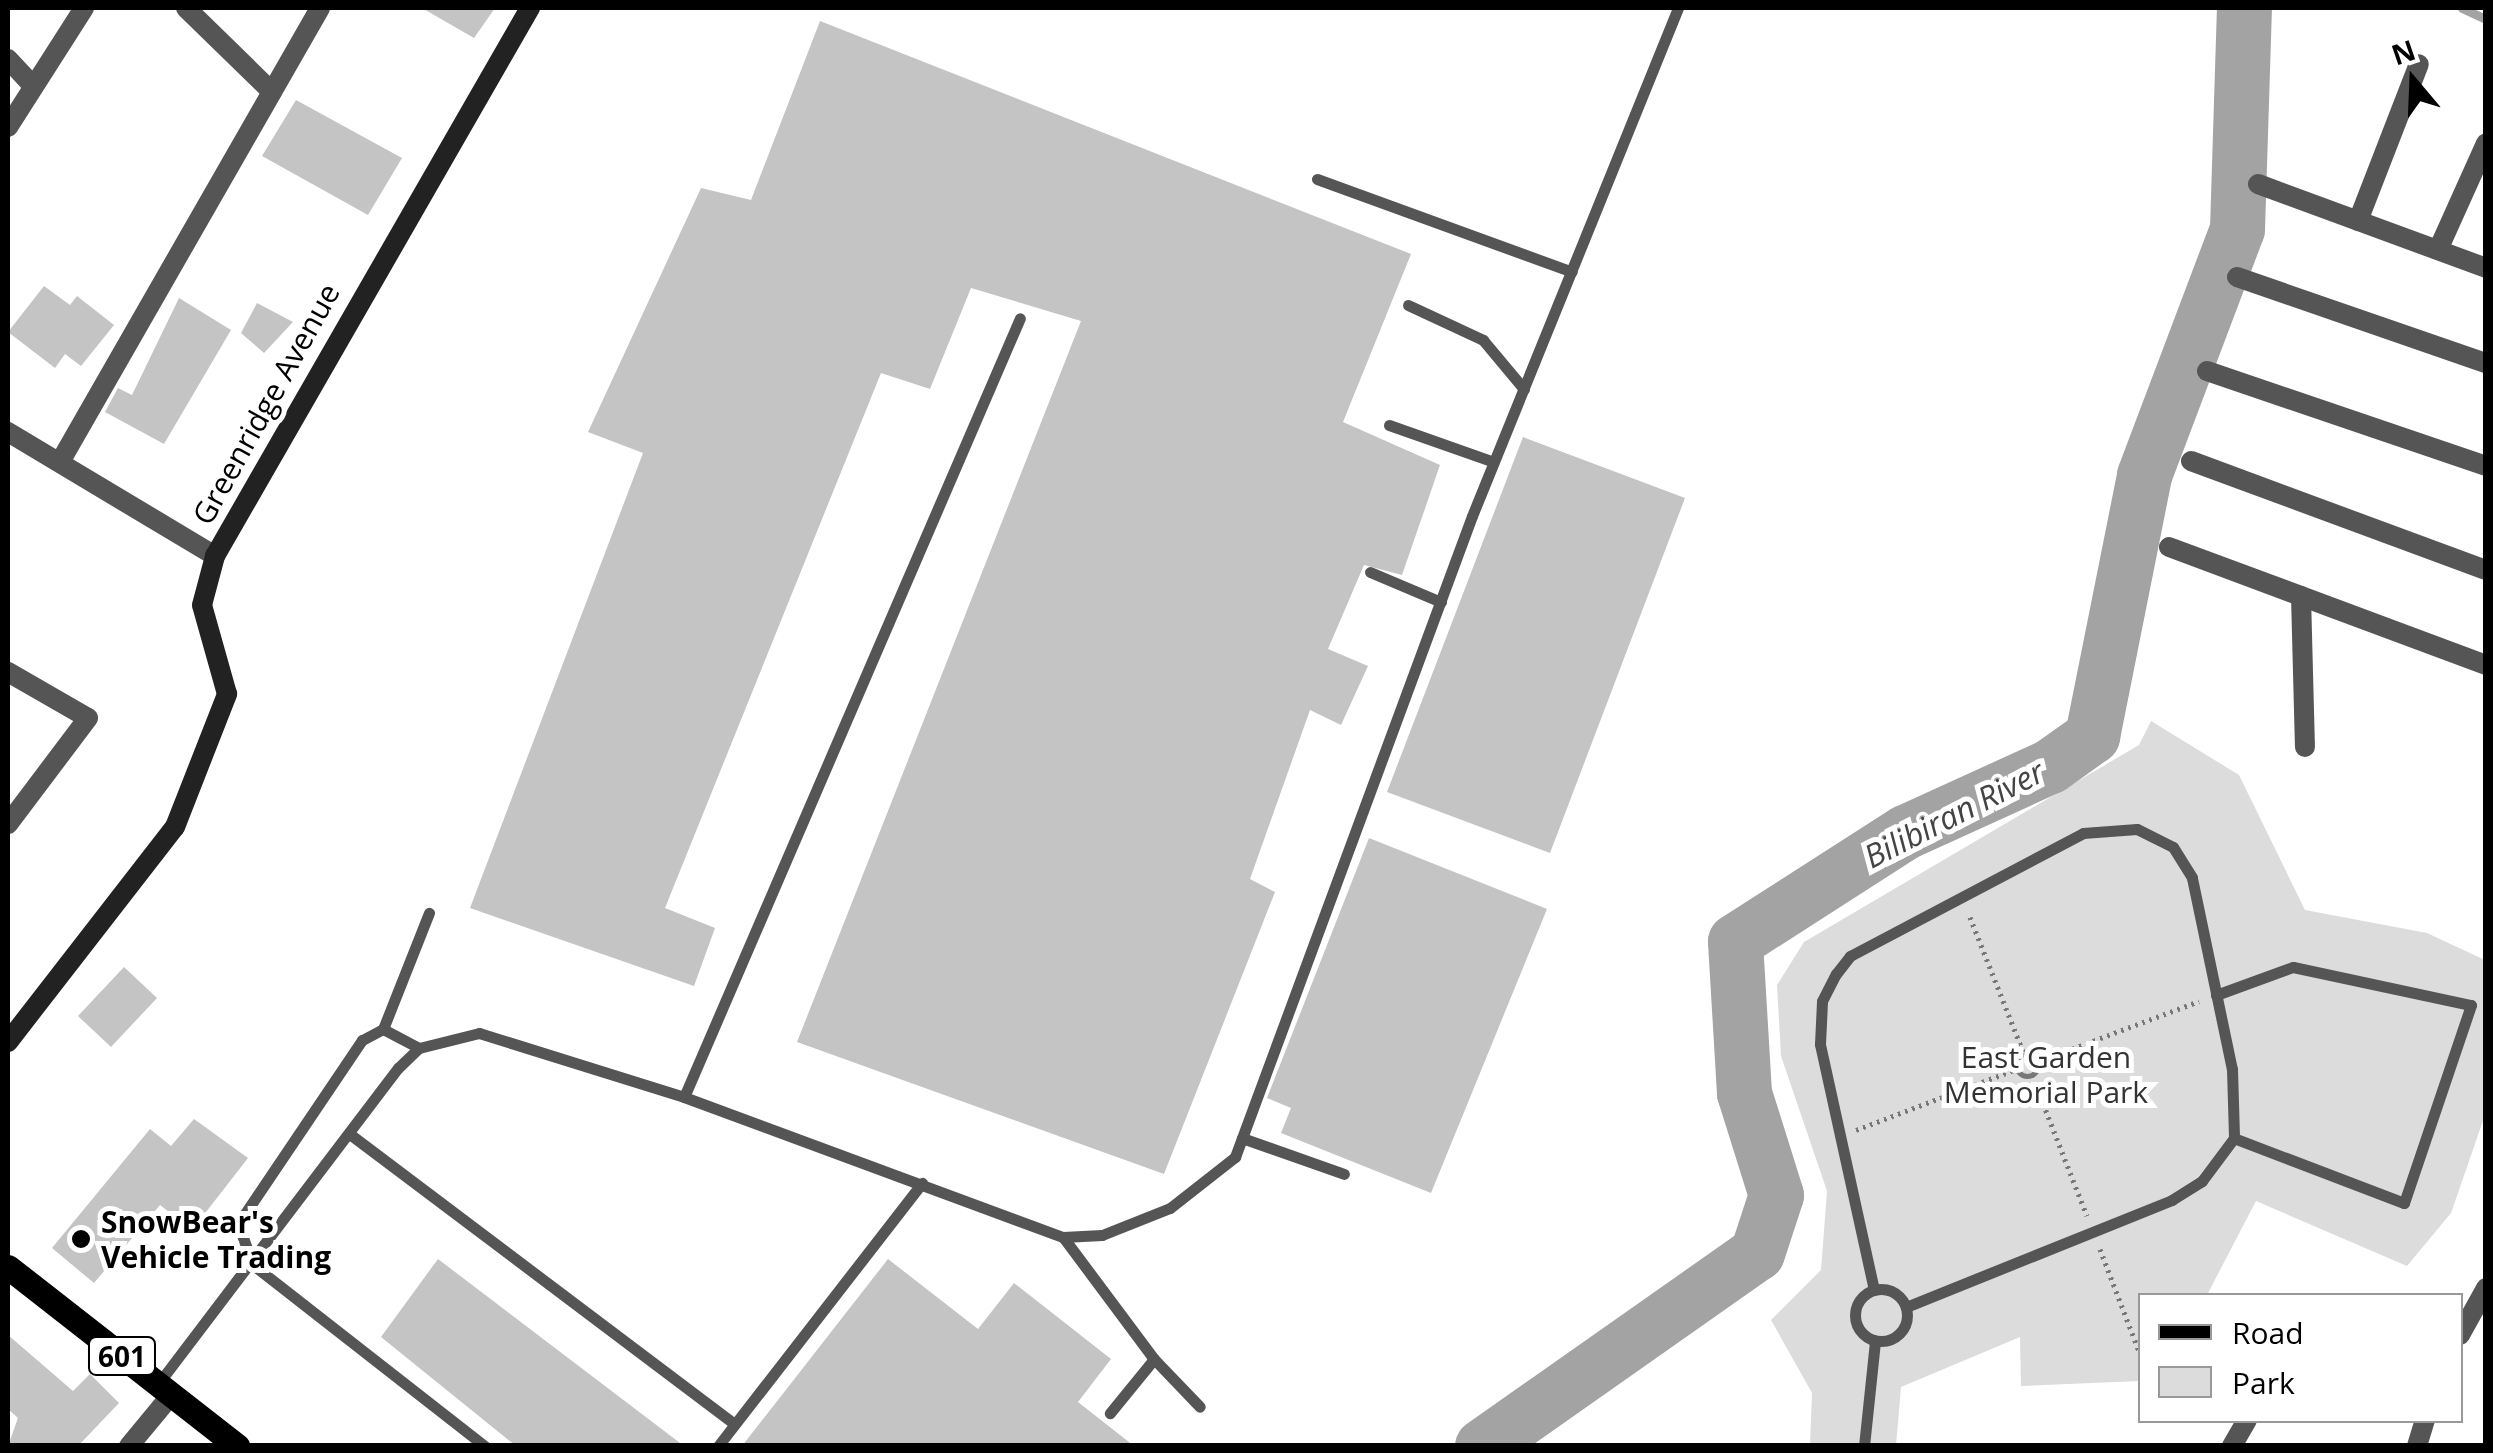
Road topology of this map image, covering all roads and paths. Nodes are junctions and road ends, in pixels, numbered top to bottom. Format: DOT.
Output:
graph roads {
  1 [pos="84,8"];
  2 [pos="186,8"];
  3 [pos="320,8"];
  4 [pos="530,8"];
  5 [pos="1678,8"];
  6 [pos="8,59"];
  7 [pos="2419,64"];
  8 [pos="32,85"];
  9 [pos="272,92"];
  10 [pos="8,127"];
  11 [pos="2486,143"];
  12 [pos="1318,179"];
  13 [pos="2258,184"];
  14 [pos="2358,221"];
  15 [pos="2438,250"];
  16 [pos="2486,268"];
  17 [pos="1572,272"];
  18 [pos="2237,277"];
  19 [pos="1408,305"];
  20 [pos="1020,318"];
  21 [pos="2486,363"];
  22 [pos="2207,371"];
  23 [pos="1524,388"];
  24 [pos="1389,425"];
  25 [pos="8,432"];
  26 [pos="2190,460"];
  27 [pos="60,462"];
  28 [pos="1494,462"];
  29 [pos="2486,466"];
  30 [pos="2170,546"];
  31 [pos="215,556"];
  32 [pos="2486,570"];
  33 [pos="1370,572"];
  34 [pos="2301,596"];
  35 [pos="1441,602"];
  36 [pos="2486,664"];
  37 [pos="8,672"];
  38 [pos="2305,747"];
  39 [pos="8,824"];
  40 [pos="1962,897"];
  41 [pos="430,913"];
  42 [pos="2216,994"];
  43 [pos="383,1029"];
  44 [pos="8,1042"];
  45 [pos="419,1048"];
  46 [pos="2024,1054"];
  47 [pos="2038,1062"];
  48 [pos="2017,1069"];
  49 [pos="684,1097"];
  50 [pos="351,1135"];
  51 [pos="1840,1136"];
  52 [pos="1242,1138"];
  53 [pos="2234,1138"];
  54 [pos="1344,1174"];
  55 [pos="922,1182"];
  56 [pos="1063,1238"];
  57 [pos="252,1265"];
  58 [pos="8,1267"];
  59 [pos="2486,1288"];
  60 [pos="1874,1290"];
  61 [pos="1906,1307"];
  62 [pos="2463,1330"];
  63 [pos="1875,1342"];
  64 [pos="1154,1359"];
  65 [pos="165,1389"];
  66 [pos="1200,1407"];
  67 [pos="1110,1413"];
  68 [pos="2245,1423"];
  69 [pos="734,1424"];
  70 [pos="130,1446"];
  71 [pos="237,1446"];
  72 [pos="485,1446"];
  73 [pos="718,1446"];
  74 [pos="1864,1446"];
  75 [pos="2232,1446"];
  1 -- 8 [label="street"];
  2 -- 9 [label="street"];
  3 -- 9 [label="street"];
  4 -- 31 [label="street, Greenridge Avenue"];
  5 -- 17 [label="lane"];
  6 -- 8 [label="street"];
  7 -- 14 [label="street"];
  8 -- 10 [label="street"];
  9 -- 27 [label="street"];
  11 -- 15 [label="street"];
  12 -- 17 [label="lane"];
  13 -- 14 [label="street"];
  14 -- 15 [label="street"];
  15 -- 16 [label="street"];
  17 -- 23 [label="lane"];
  18 -- 21 [label="street"];
  19 -- 23 [label="lane"];
  20 -- 49 [label="lane"];
  22 -- 29 [label="street"];
  23 -- 28 [label="lane"];
  24 -- 28 [label="lane"];
  25 -- 27 [label="street"];
  26 -- 32 [label="street"];
  27 -- 31 [label="street"];
  28 -- 35 [label="lane"];
  30 -- 34 [label="street"];
  31 -- 44 [label="street, Greenridge Avenue"];
  33 -- 35 [label="lane"];
  34 -- 36 [label="street"];
  34 -- 38 [label="street"];
  35 -- 52 [label="lane"];
  37 -- 39 [label="street"];
  40 -- 42 [label="lane"];
  40 -- 46 [label="path"];
  40 -- 51 [label="lane"];
  41 -- 43 [label="lane"];
  42 -- 47 [label="path"];
  42 -- 53 [label="lane"];
  42 -- 53 [label="lane"];
  43 -- 45 [label="lane"];
  43 -- 57 [label="lane"];
  45 -- 49 [label="lane"];
  45 -- 50 [label="lane"];
  46 -- 47 [label="path"];
  46 -- 48 [label="path"];
  47 -- 48 [label="path"];
  48 -- 51 [label="path"];
  49 -- 55 [label="lane"];
  50 -- 57 [label="lane"];
  50 -- 69 [label="lane"];
  51 -- 60 [label="lane"];
  52 -- 54 [label="lane"];
  52 -- 56 [label="lane"];
  53 -- 61 [label="lane"];
  55 -- 56 [label="lane"];
  55 -- 69 [label="lane"];
  56 -- 64 [label="lane"];
  57 -- 65 [label="lane"];
  57 -- 72 [label="lane"];
  58 -- 65 [label="main road, 601"];
  59 -- 62 [label="street"];
  60 -- 61 [label="lane"];
  60 -- 63 [label="lane"];
  61 -- 63 [label="lane"];
  63 -- 74 [label="lane"];
  64 -- 66 [label="lane"];
  64 -- 67 [label="lane"];
  65 -- 70 [label="street"];
  65 -- 71 [label="main road, 601"];
  68 -- 75 [label="street"];
  69 -- 73 [label="lane"];
}
